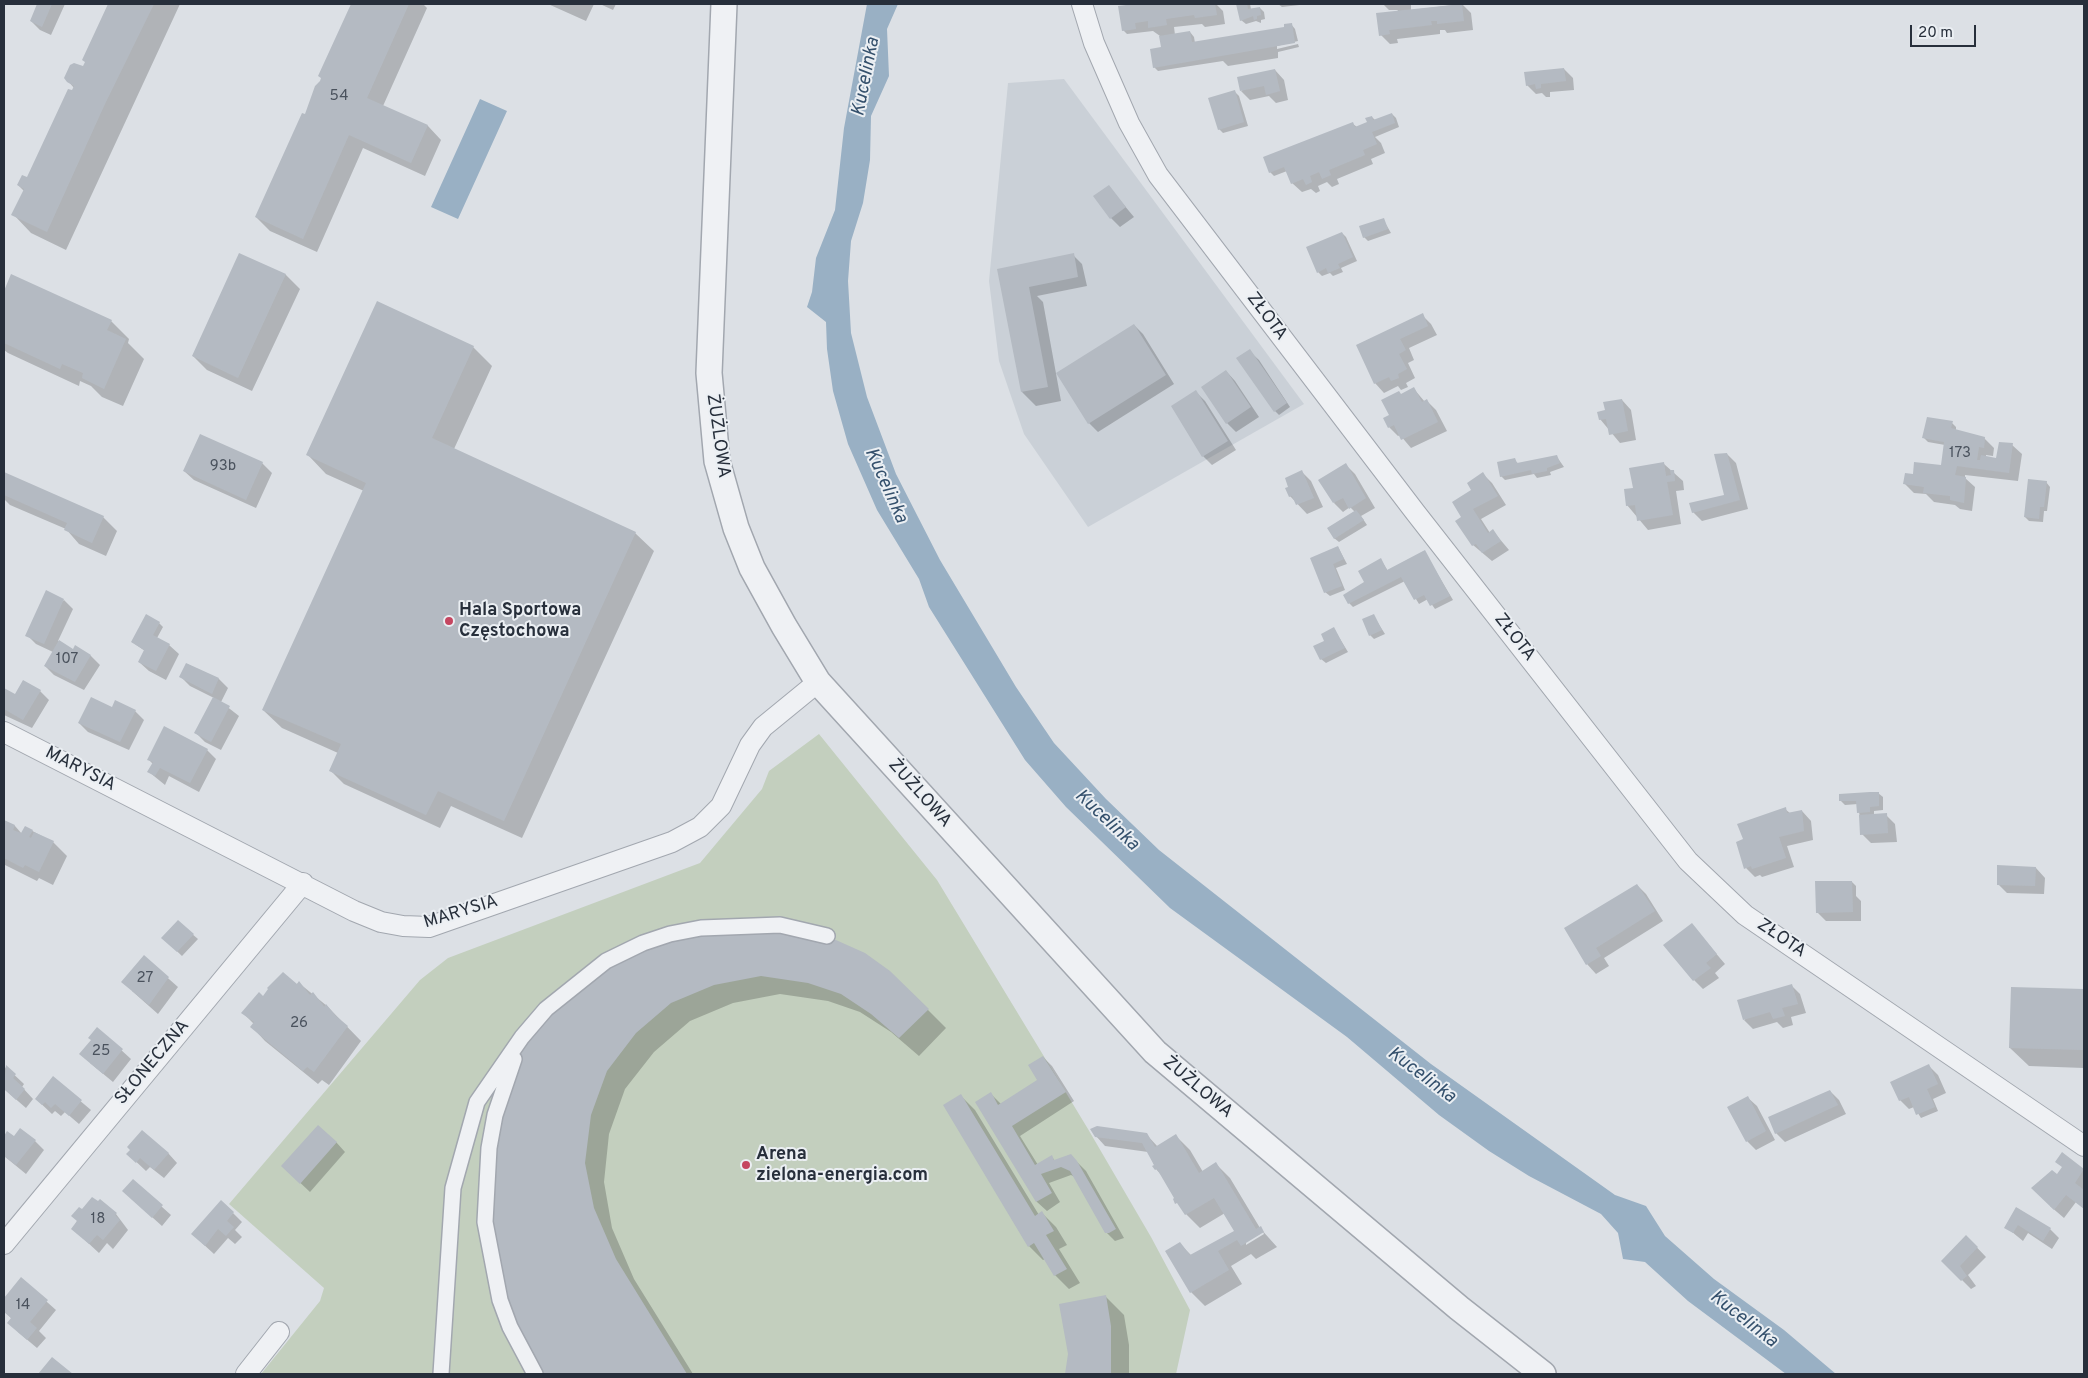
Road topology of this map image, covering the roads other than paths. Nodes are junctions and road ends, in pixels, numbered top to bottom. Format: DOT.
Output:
graph roads {
  1 [pos="724,4"];
  2 [pos="1082,4"];
  3 [pos="818,682"];
  4 [pos="4,732"];
  5 [pos="303,883"];
  6 [pos="827,936"];
  7 [pos="522,1036"];
  8 [pos="2084,1146"];
  9 [pos="4,1244"];
  10 [pos="279,1332"];
  11 [pos="246,1374"];
  12 [pos="441,1374"];
  13 [pos="536,1374"];
  14 [pos="1543,1374"];
  1 -- 3 [label="street, ŻUŻLOWA"];
  2 -- 8 [label="street, ZŁOTA"];
  3 -- 5 [label="street, MARYSIA"];
  3 -- 14 [label="street, ŻUŻLOWA"];
  4 -- 5 [label="street, MARYSIA"];
  5 -- 9 [label="street, SŁONECZNA"];
  6 -- 7 [label="street"];
  7 -- 12 [label="street"];
  7 -- 13 [label="street"];
  10 -- 11 [label="street"];
}
